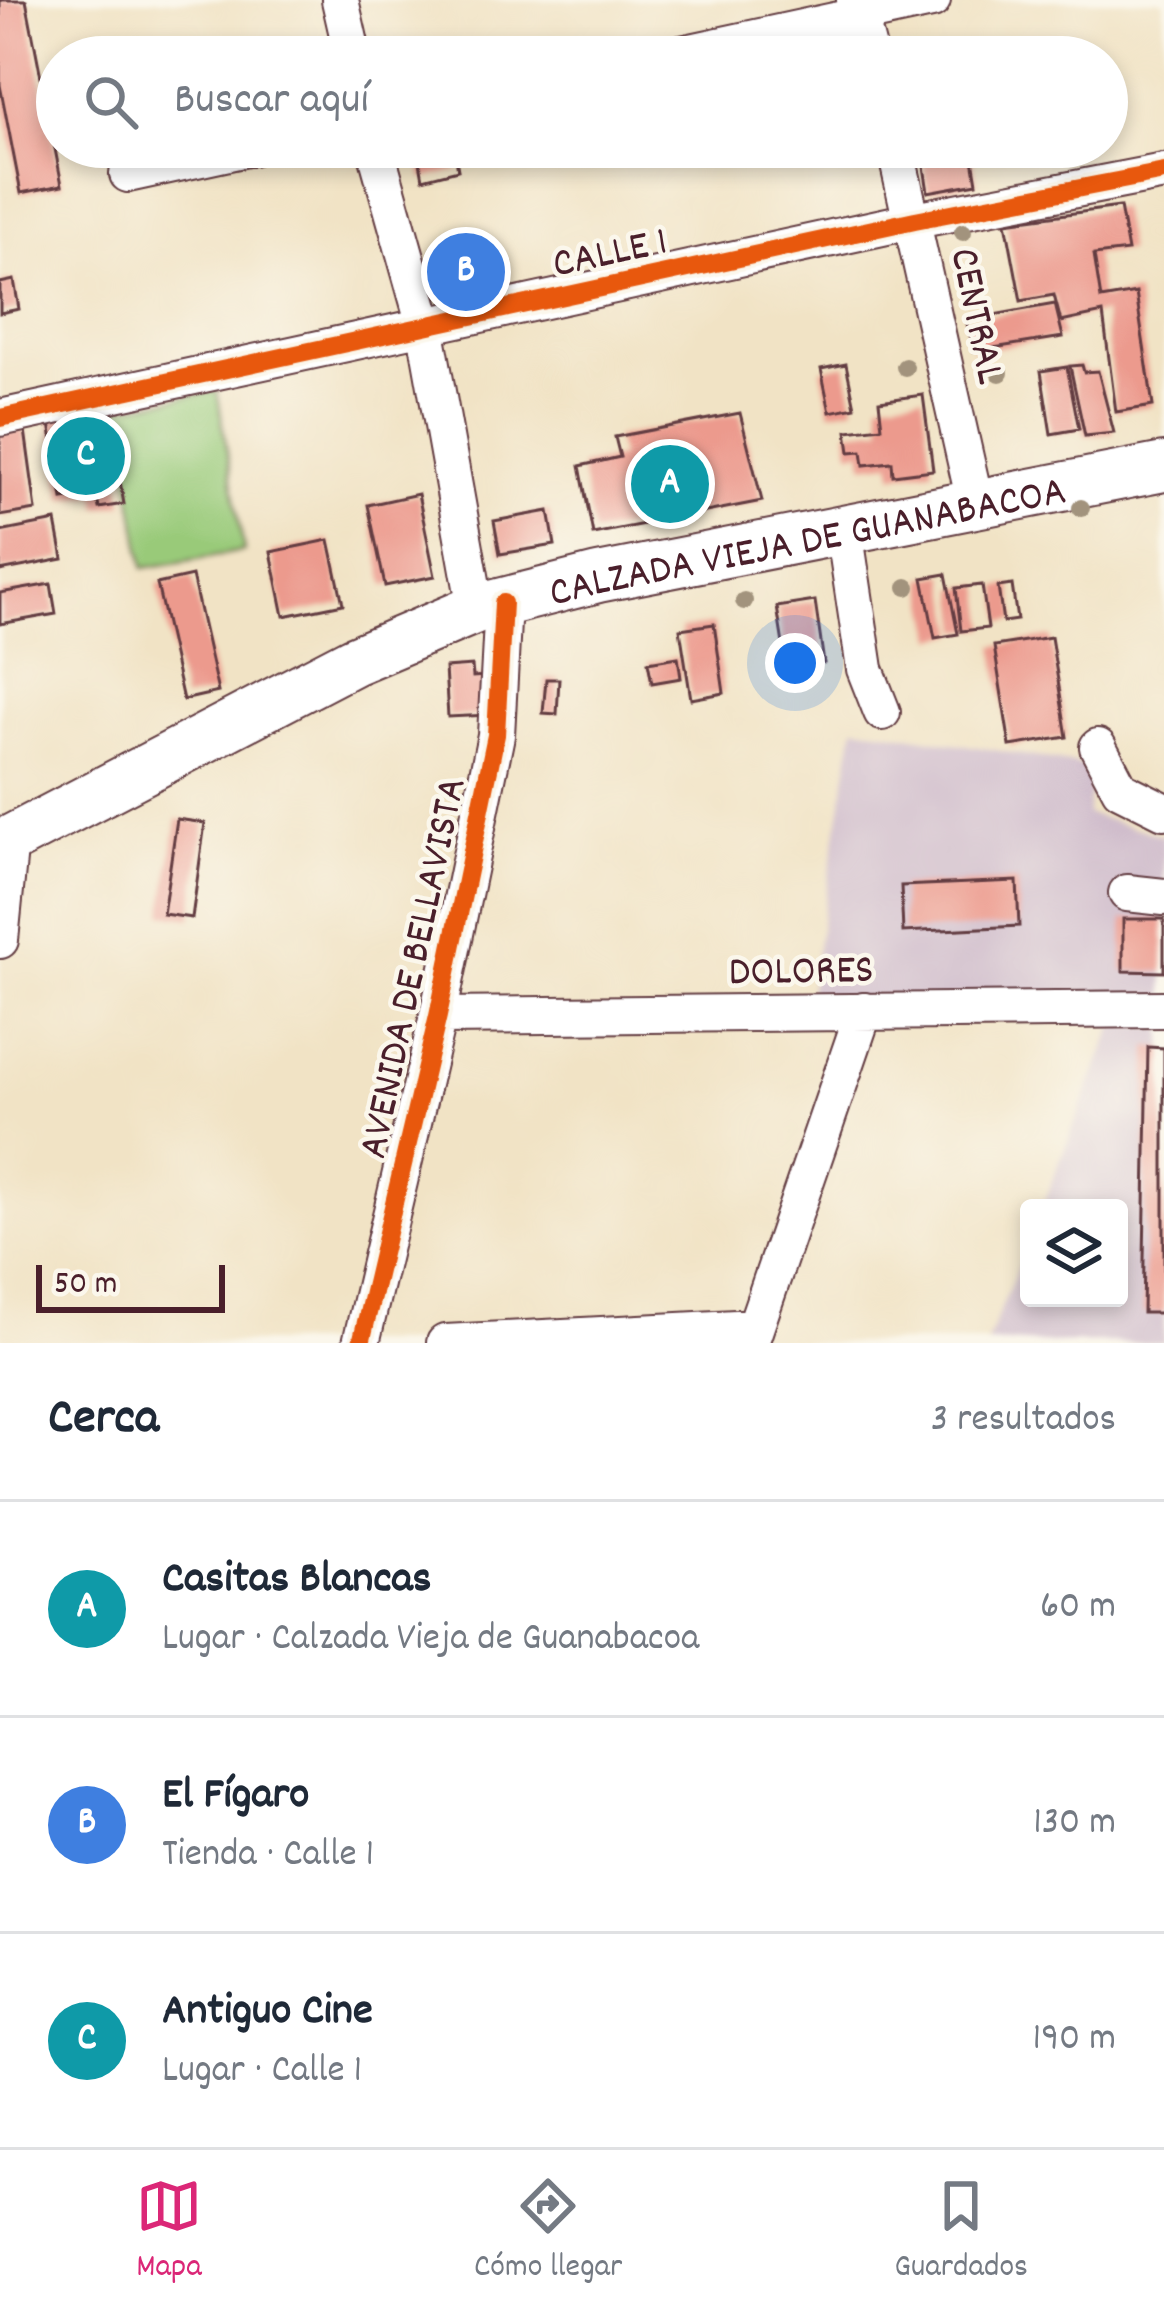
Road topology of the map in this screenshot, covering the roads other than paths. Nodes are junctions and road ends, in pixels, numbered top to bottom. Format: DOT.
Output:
graph roads {
  1 [pos="340,0"];
  2 [pos="932,0"];
  3 [pos="857,8"];
  4 [pos="348,36"];
  5 [pos="748,36"];
  6 [pos="156,168"];
  7 [pos="381,168"];
  8 [pos="901,168"];
  9 [pos="1164,172"];
  10 [pos="128,174"];
  11 [pos="915,220"];
  12 [pos="425,325"];
  13 [pos="0,418"];
  14 [pos="1164,467"];
  15 [pos="975,502"];
  16 [pos="844,529"];
  17 [pos="489,606"];
  18 [pos="882,712"];
  19 [pos="1098,747"];
  20 [pos="1164,811"];
  21 [pos="3,828"];
  22 [pos="1127,893"];
  23 [pos="1164,897"];
  24 [pos="0,940"];
  25 [pos="1164,1009"];
  26 [pos="864,1011"];
  27 [pos="438,1016"];
  28 [pos="753,1335"];
  29 [pos="362,1343"];
  30 [pos="445,1343"];
  1 -- 4 [label="street"];
  2 -- 3 [label="street"];
  3 -- 5 [label="street"];
  6 -- 10 [label="street"];
  7 -- 12 [label="street, AVENIDA DE BELLAVISTA"];
  8 -- 11 [label="street, CENTRAL"];
  9 -- 11 [label="street, CALLE 1"];
  11 -- 12 [label="street, CALLE 1"];
  11 -- 15 [label="street, CENTRAL"];
  12 -- 13 [label="street, CALLE 1"];
  12 -- 17 [label="street, AVENIDA DE BELLAVISTA"];
  14 -- 15 [label="main road, CALZADA VIEJA DE GUANABACOA"];
  15 -- 16 [label="main road, CALZADA VIEJA DE GUANABACOA"];
  16 -- 17 [label="main road, CALZADA VIEJA DE GUANABACOA"];
  16 -- 18 [label="street"];
  17 -- 21 [label="main road, CALZADA VIEJA DE GUANABACOA"];
  17 -- 27 [label="street, AVENIDA DE BELLAVISTA"];
  19 -- 20 [label="street"];
  21 -- 24 [label="street"];
  22 -- 23 [label="street"];
  25 -- 26 [label="street, DOLORES"];
  26 -- 27 [label="street, DOLORES"];
  26 -- 28 [label="street"];
  27 -- 29 [label="street, AVENIDA DE BELLAVISTA"];
  28 -- 30 [label="street"];
}
